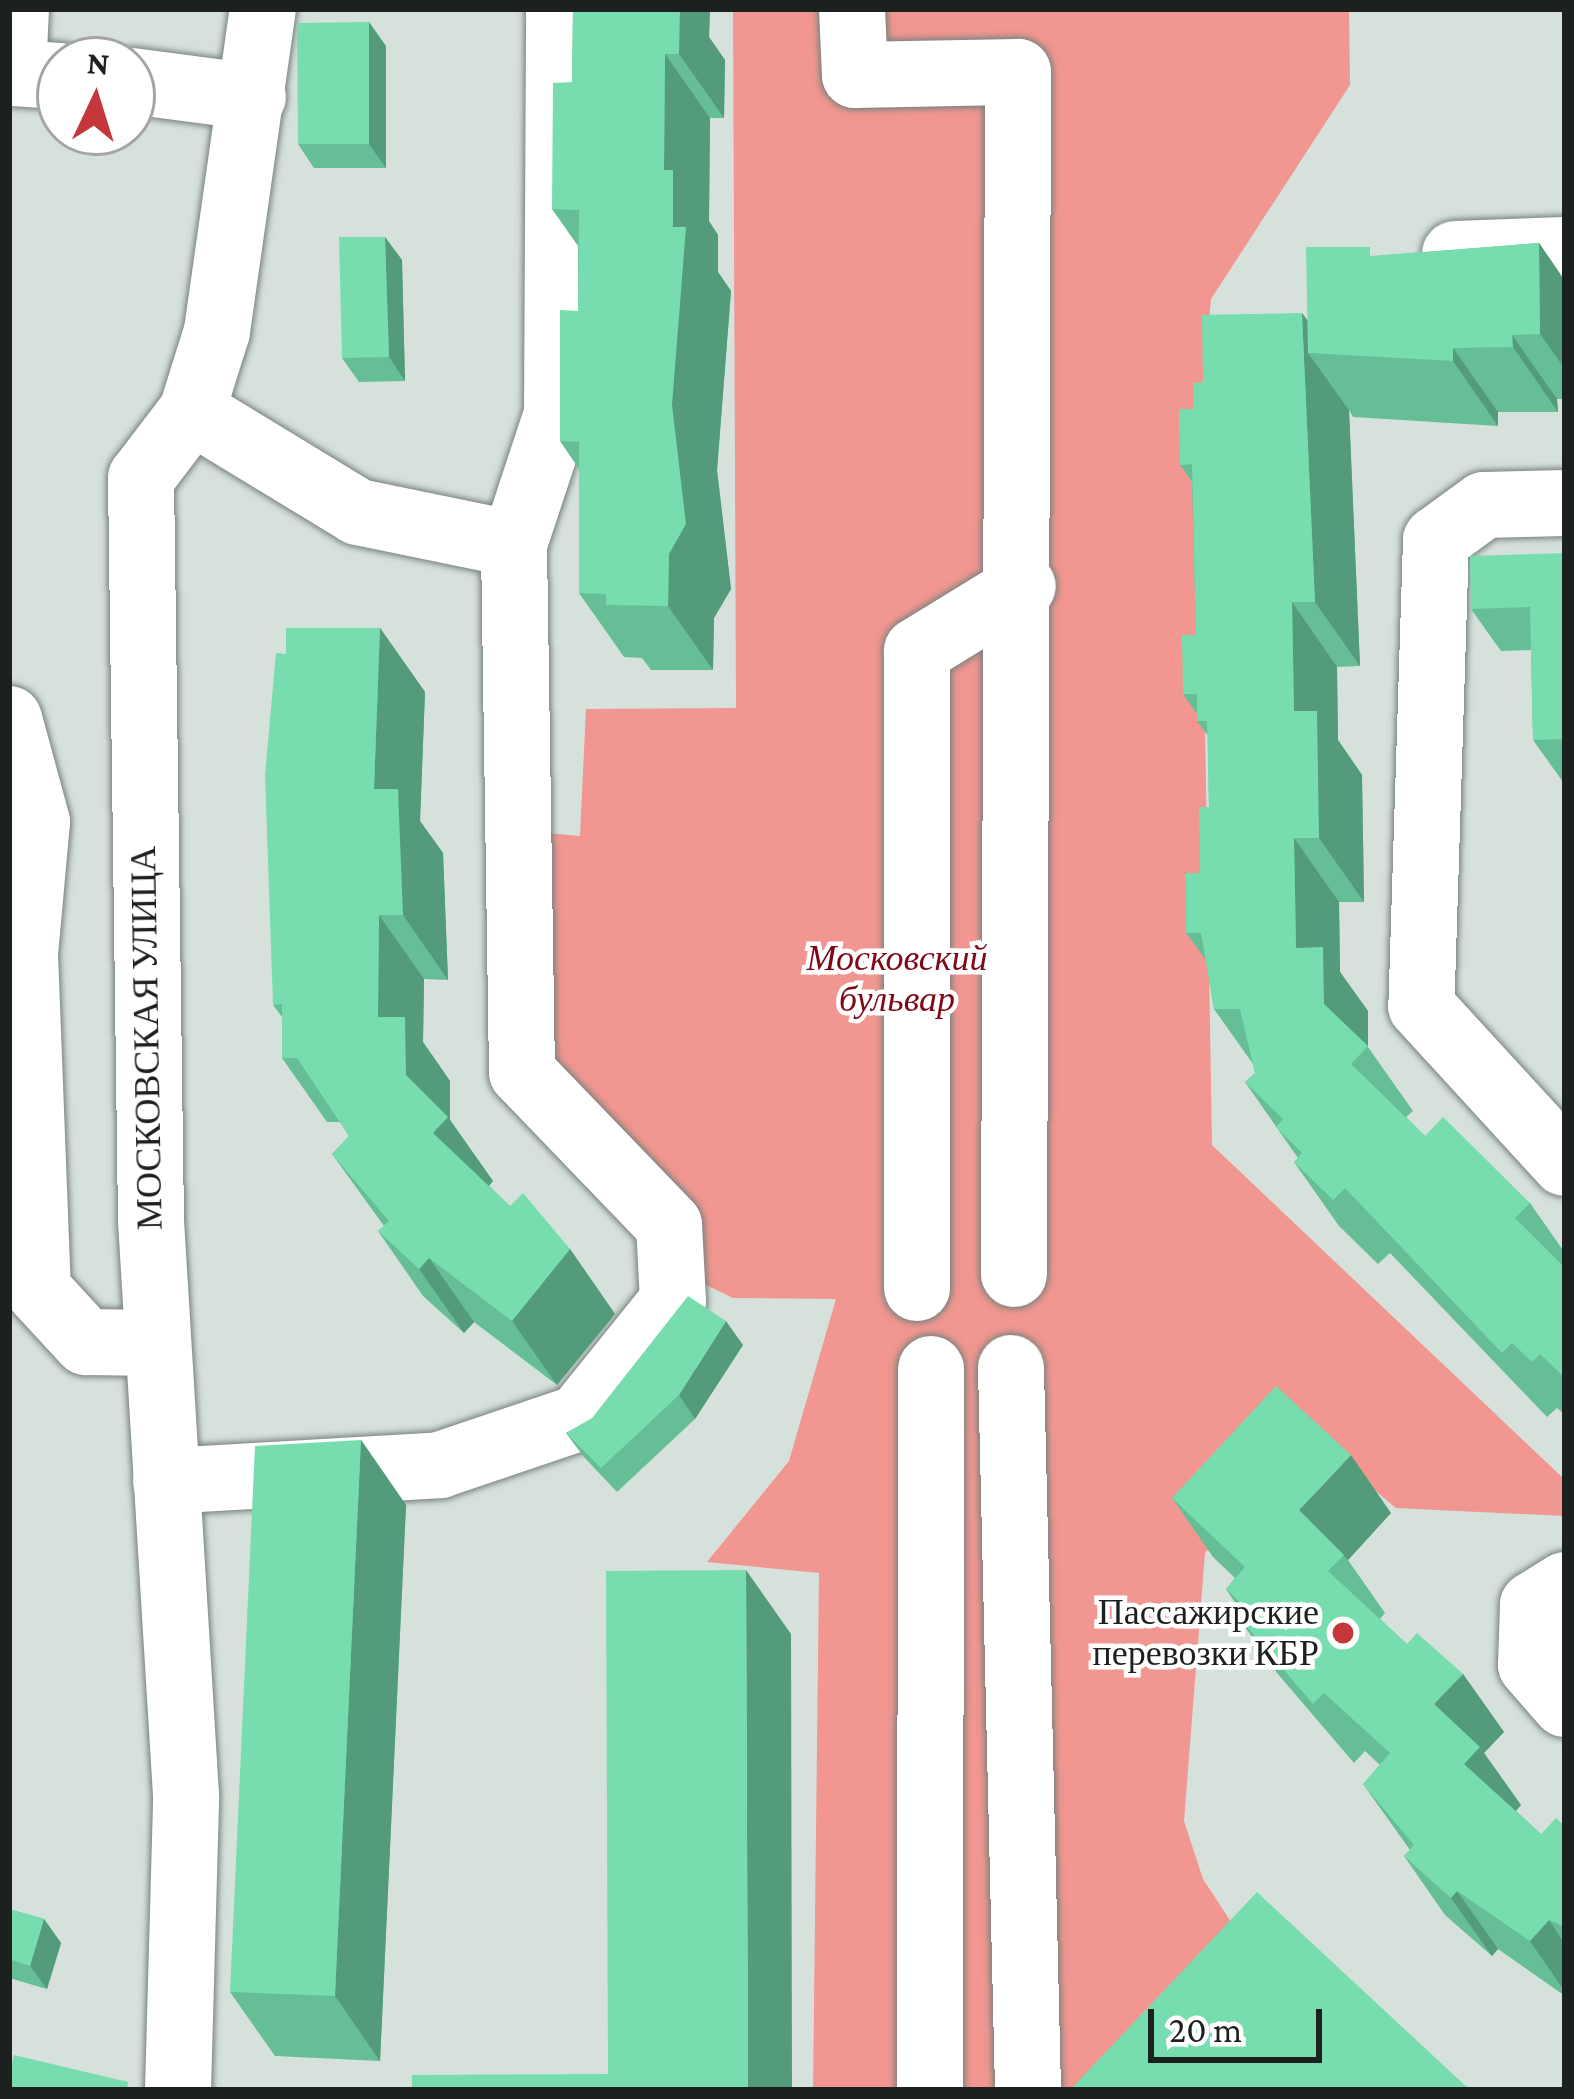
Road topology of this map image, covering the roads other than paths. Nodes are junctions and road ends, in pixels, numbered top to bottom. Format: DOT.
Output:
graph roads {
  1 [pos="16,9"];
  2 [pos="262,9"];
  3 [pos="559,9"];
  4 [pos="852,9"];
  5 [pos="892,40"];
  6 [pos="36,74"];
  7 [pos="156,84"];
  8 [pos="253,97"];
  9 [pos="1565,250"];
  10 [pos="1385,256"];
  11 [pos="191,411"];
  12 [pos="1565,503"];
  13 [pos="514,544"];
  14 [pos="1023,586"];
  15 [pos="9,719"];
  16 [pos="23,822"];
  17 [pos="1565,1163"];
  18 [pos="1014,1274"];
  19 [pos="916,1288"];
  20 [pos="158,1342"];
  21 [pos="1010,1368"];
  22 [pos="931,1369"];
  23 [pos="166,1481"];
  24 [pos="1565,1585"];
  25 [pos="1565,1704"];
  26 [pos="178,2090"];
  27 [pos="929,2090"];
  28 [pos="1028,2090"];
  1 -- 6 [label="street"];
  2 -- 8 [label="street, МОСКОВСКАЯ УЛИЦА"];
  3 -- 13 [label="street"];
  4 -- 5 [label="street"];
  5 -- 14 [label="street"];
  7 -- 8 [label="street"];
  8 -- 11 [label="street, МОСКОВСКАЯ УЛИЦА"];
  9 -- 10 [label="street"];
  11 -- 13 [label="street"];
  11 -- 20 [label="street, МОСКОВСКАЯ УЛИЦА"];
  12 -- 17 [label="street"];
  13 -- 23 [label="street"];
  14 -- 18 [label="street"];
  14 -- 19 [label="street"];
  15 -- 16 [label="street"];
  16 -- 20 [label="street"];
  18 -- 19 [label="street"];
  18 -- 21 [label="street"];
  19 -- 22 [label="street"];
  20 -- 23 [label="street, МОСКОВСКАЯ УЛИЦА"];
  21 -- 22 [label="street"];
  21 -- 28 [label="street"];
  22 -- 27 [label="street"];
  23 -- 26 [label="street, МОСКОВСКАЯ УЛИЦА"];
  24 -- 25 [label="street"];
}
